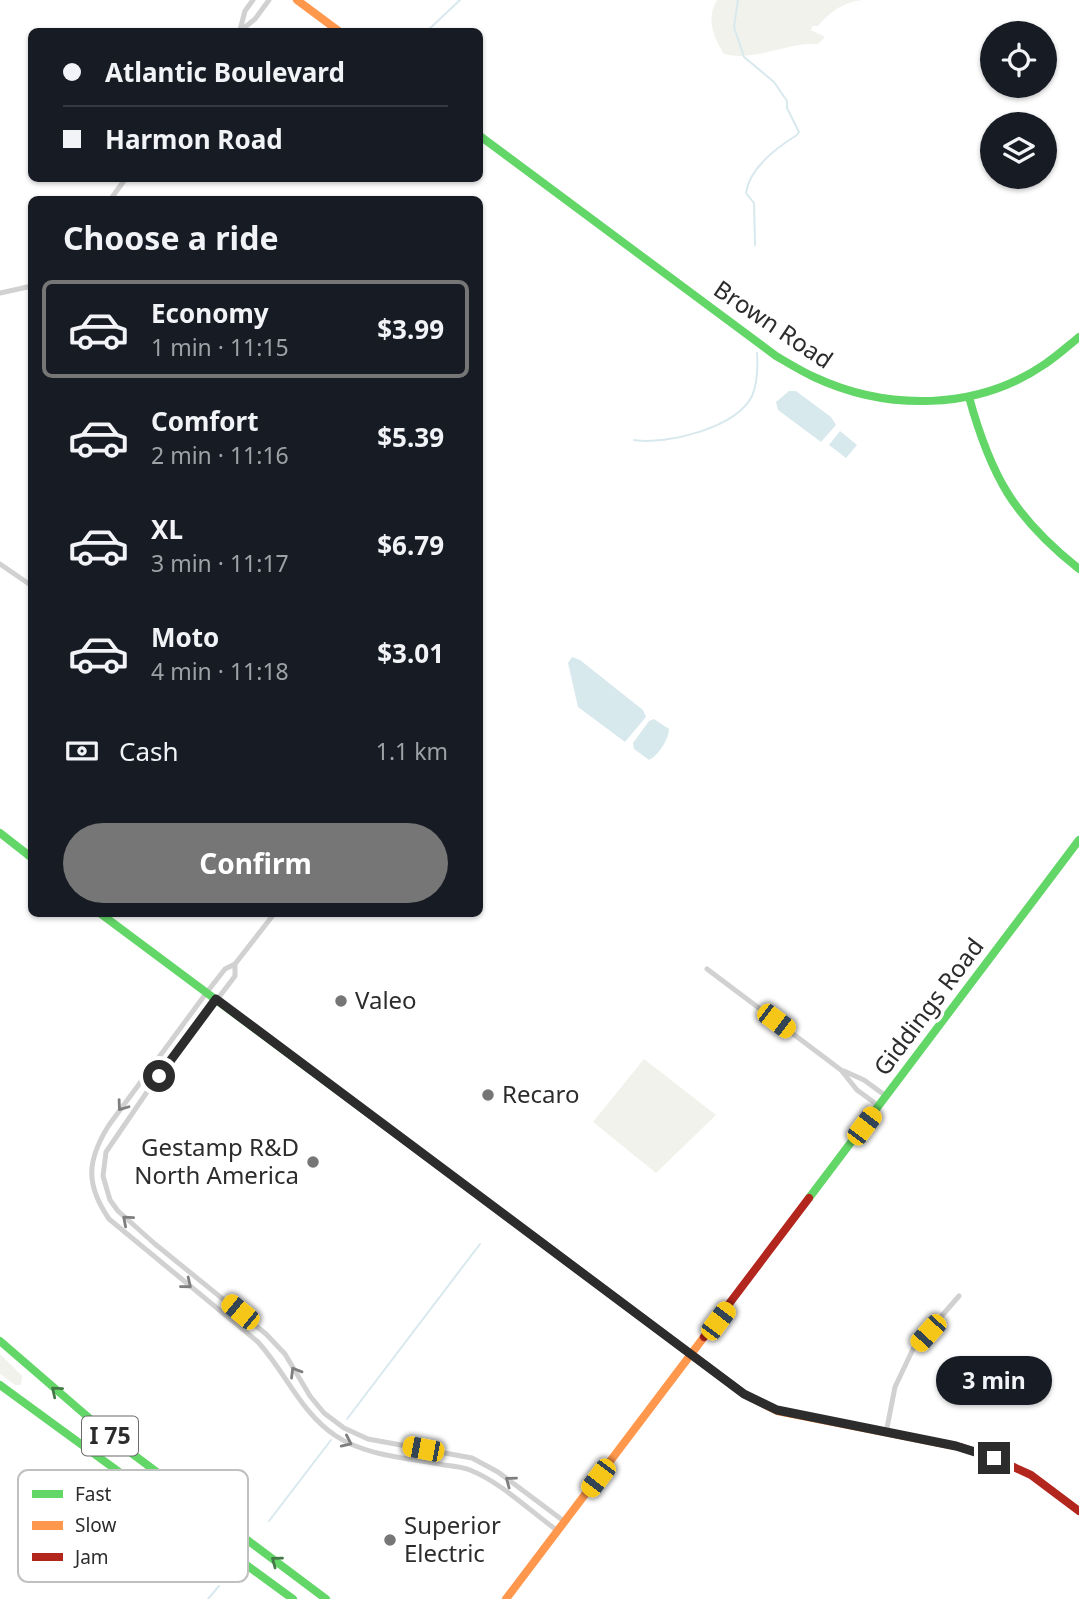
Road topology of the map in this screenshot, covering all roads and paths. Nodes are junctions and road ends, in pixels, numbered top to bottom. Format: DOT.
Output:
graph roads {
  1 [pos="254,0"];
  2 [pos="269,0"];
  3 [pos="297,0"];
  4 [pos="240,28"];
  5 [pos="243,28"];
  6 [pos="335,28"];
  7 [pos="483,138"];
  8 [pos="28,287"];
  9 [pos="0,293"];
  10 [pos="1079,337"];
  11 [pos="969,397"];
  12 [pos="0,565"];
  13 [pos="1079,569"];
  14 [pos="28,583"];
  15 [pos="0,832"];
  16 [pos="1079,840"];
  17 [pos="28,855"];
  18 [pos="105,917"];
  19 [pos="272,917"];
  20 [pos="235,964"];
  21 [pos="707,969"];
  22 [pos="206,992"];
  23 [pos="216,999"];
  24 [pos="841,1070"];
  25 [pos="886,1096"];
  26 [pos="879,1106"];
  27 [pos="959,1296"];
  28 [pos="0,1341"];
  29 [pos="692,1355"];
  30 [pos="0,1385"];
  31 [pos="886,1433"];
  32 [pos="116,1470"];
  33 [pos="154,1470"];
  34 [pos="1079,1511"];
  35 [pos="565,1522"];
  36 [pos="558,1531"];
  37 [pos="248,1540"];
  38 [pos="248,1566"];
  39 [pos="293,1599"];
  40 [pos="326,1599"];
  41 [pos="506,1599"];
  1 -- 4 [label="street"];
  2 -- 5 [label="street"];
  3 -- 6 [label="main road"];
  7 -- 11 [label="main road, Brown Road"];
  8 -- 9 [label="street"];
  10 -- 11 [label="main road"];
  11 -- 13 [label="main road"];
  12 -- 14 [label="street"];
  15 -- 17 [label="main road"];
  16 -- 25 [label="main road, Giddings Road"];
  18 -- 22 [label="main road"];
  19 -- 20 [label="street"];
  20 -- 22 [label="street"];
  20 -- 23 [label="street"];
  21 -- 24 [label="street"];
  22 -- 23 [label="main road"];
  22 -- 36 [label="street, one-way"];
  23 -- 29 [label="main road"];
  35 -- 23 [label="street, one-way"];
  24 -- 25 [label="street"];
  24 -- 26 [label="street"];
  25 -- 26 [label="main road, Giddings Road"];
  26 -- 29 [label="main road, Giddings Road"];
  27 -- 31 [label="street"];
  33 -- 28 [label="main road, I 75, one-way"];
  29 -- 31 [label="main road"];
  29 -- 35 [label="main road, Giddings Road"];
  30 -- 32 [label="main road, I 75"];
  31 -- 34 [label="main road"];
  35 -- 36 [label="main road, Giddings Road"];
  36 -- 41 [label="main road, Giddings Road"];
  40 -- 37 [label="main road, I 75, one-way"];
  38 -- 39 [label="main road, I 75"];
}
